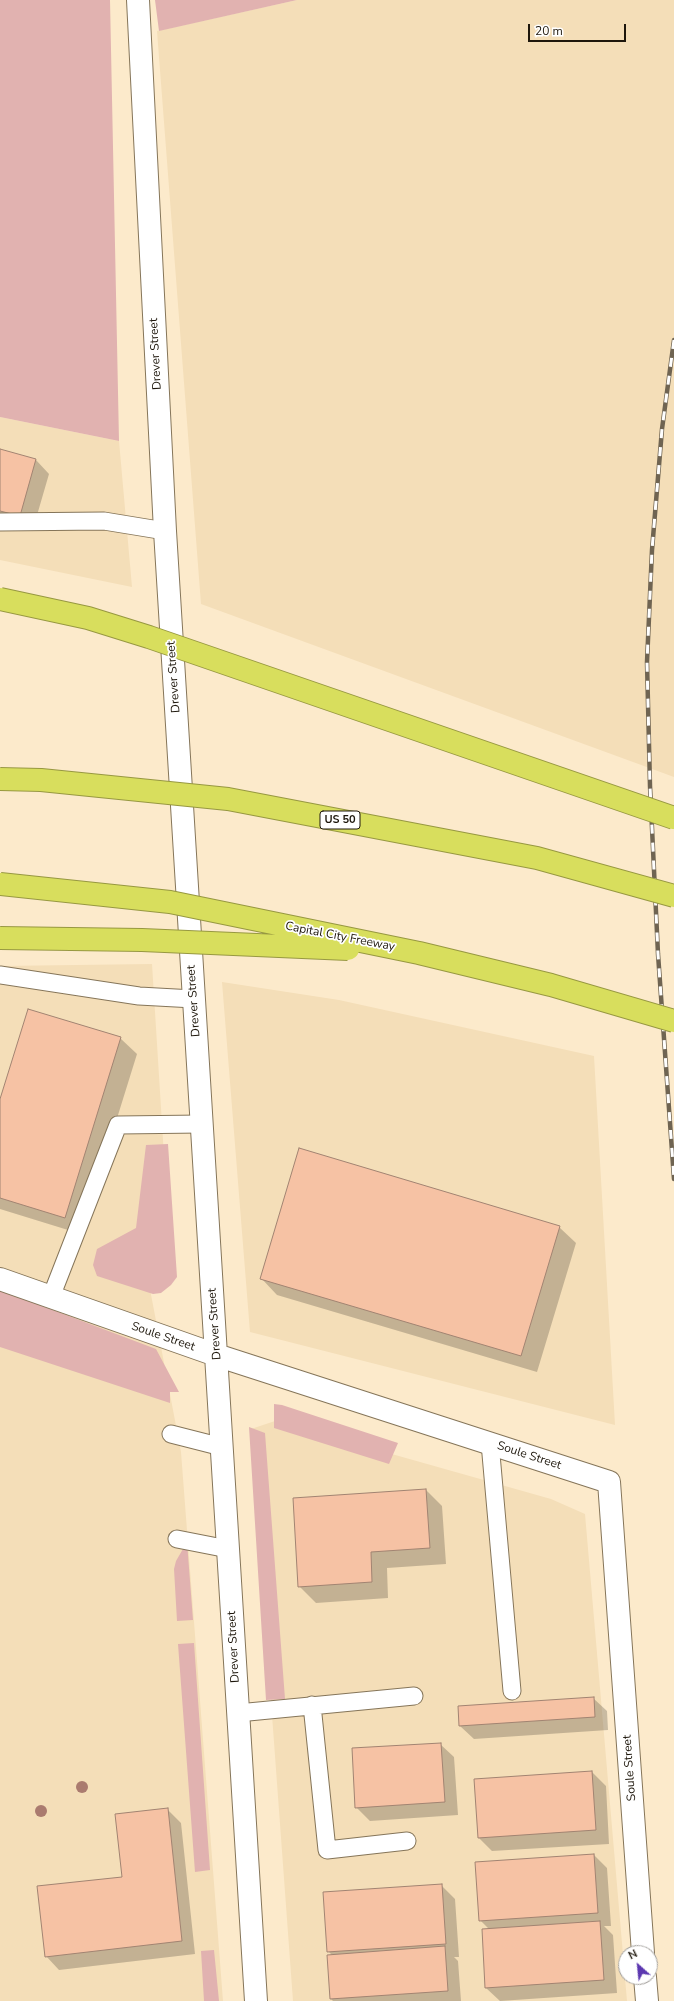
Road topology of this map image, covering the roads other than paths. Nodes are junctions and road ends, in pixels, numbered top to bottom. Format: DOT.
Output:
graph roads {
  1 [pos="138,0"];
  2 [pos="0,522"];
  3 [pos="165,531"];
  4 [pos="0,599"];
  5 [pos="0,779"];
  6 [pos="674,818"];
  7 [pos="0,884"];
  8 [pos="674,896"];
  9 [pos="0,938"];
  10 [pos="419,953"];
  11 [pos="0,975"];
  12 [pos="194,999"];
  13 [pos="674,1021"];
  14 [pos="202,1124"];
  15 [pos="0,1279"];
  16 [pos="51,1297"];
  17 [pos="216,1355"];
  18 [pos="171,1434"];
  19 [pos="490,1443"];
  20 [pos="222,1447"];
  21 [pos="177,1539"];
  22 [pos="228,1549"];
  23 [pos="512,1691"];
  24 [pos="414,1696"];
  25 [pos="312,1705"];
  26 [pos="238,1713"];
  27 [pos="407,1841"];
  28 [pos="642,1945"];
  29 [pos="646,1985"];
  30 [pos="256,2001"];
  31 [pos="647,2001"];
  1 -- 3 [label="street, Drever Street"];
  2 -- 3 [label="lane"];
  3 -- 12 [label="street, Drever Street"];
  4 -- 6 [label="highway, bridge"];
  5 -- 8 [label="highway, US 50, bridge"];
  7 -- 10 [label="highway, Capital City Freeway, bridge"];
  9 -- 10 [label="highway, bridge"];
  10 -- 13 [label="highway, Capital City Freeway, bridge"];
  11 -- 12 [label="lane"];
  12 -- 14 [label="street, Drever Street"];
  14 -- 16 [label="lane"];
  14 -- 17 [label="street, Drever Street"];
  15 -- 16 [label="street, Soule Street"];
  16 -- 17 [label="street, Soule Street"];
  17 -- 19 [label="street, Soule Street"];
  17 -- 20 [label="street, Drever Street"];
  18 -- 20 [label="lane"];
  19 -- 23 [label="lane"];
  19 -- 28 [label="street, Soule Street"];
  20 -- 22 [label="street, Drever Street"];
  21 -- 22 [label="lane"];
  22 -- 26 [label="street, Drever Street"];
  24 -- 25 [label="lane"];
  25 -- 26 [label="lane"];
  25 -- 27 [label="lane"];
  26 -- 30 [label="street, Drever Street"];
  29 -- 31 [label="street"];
}
